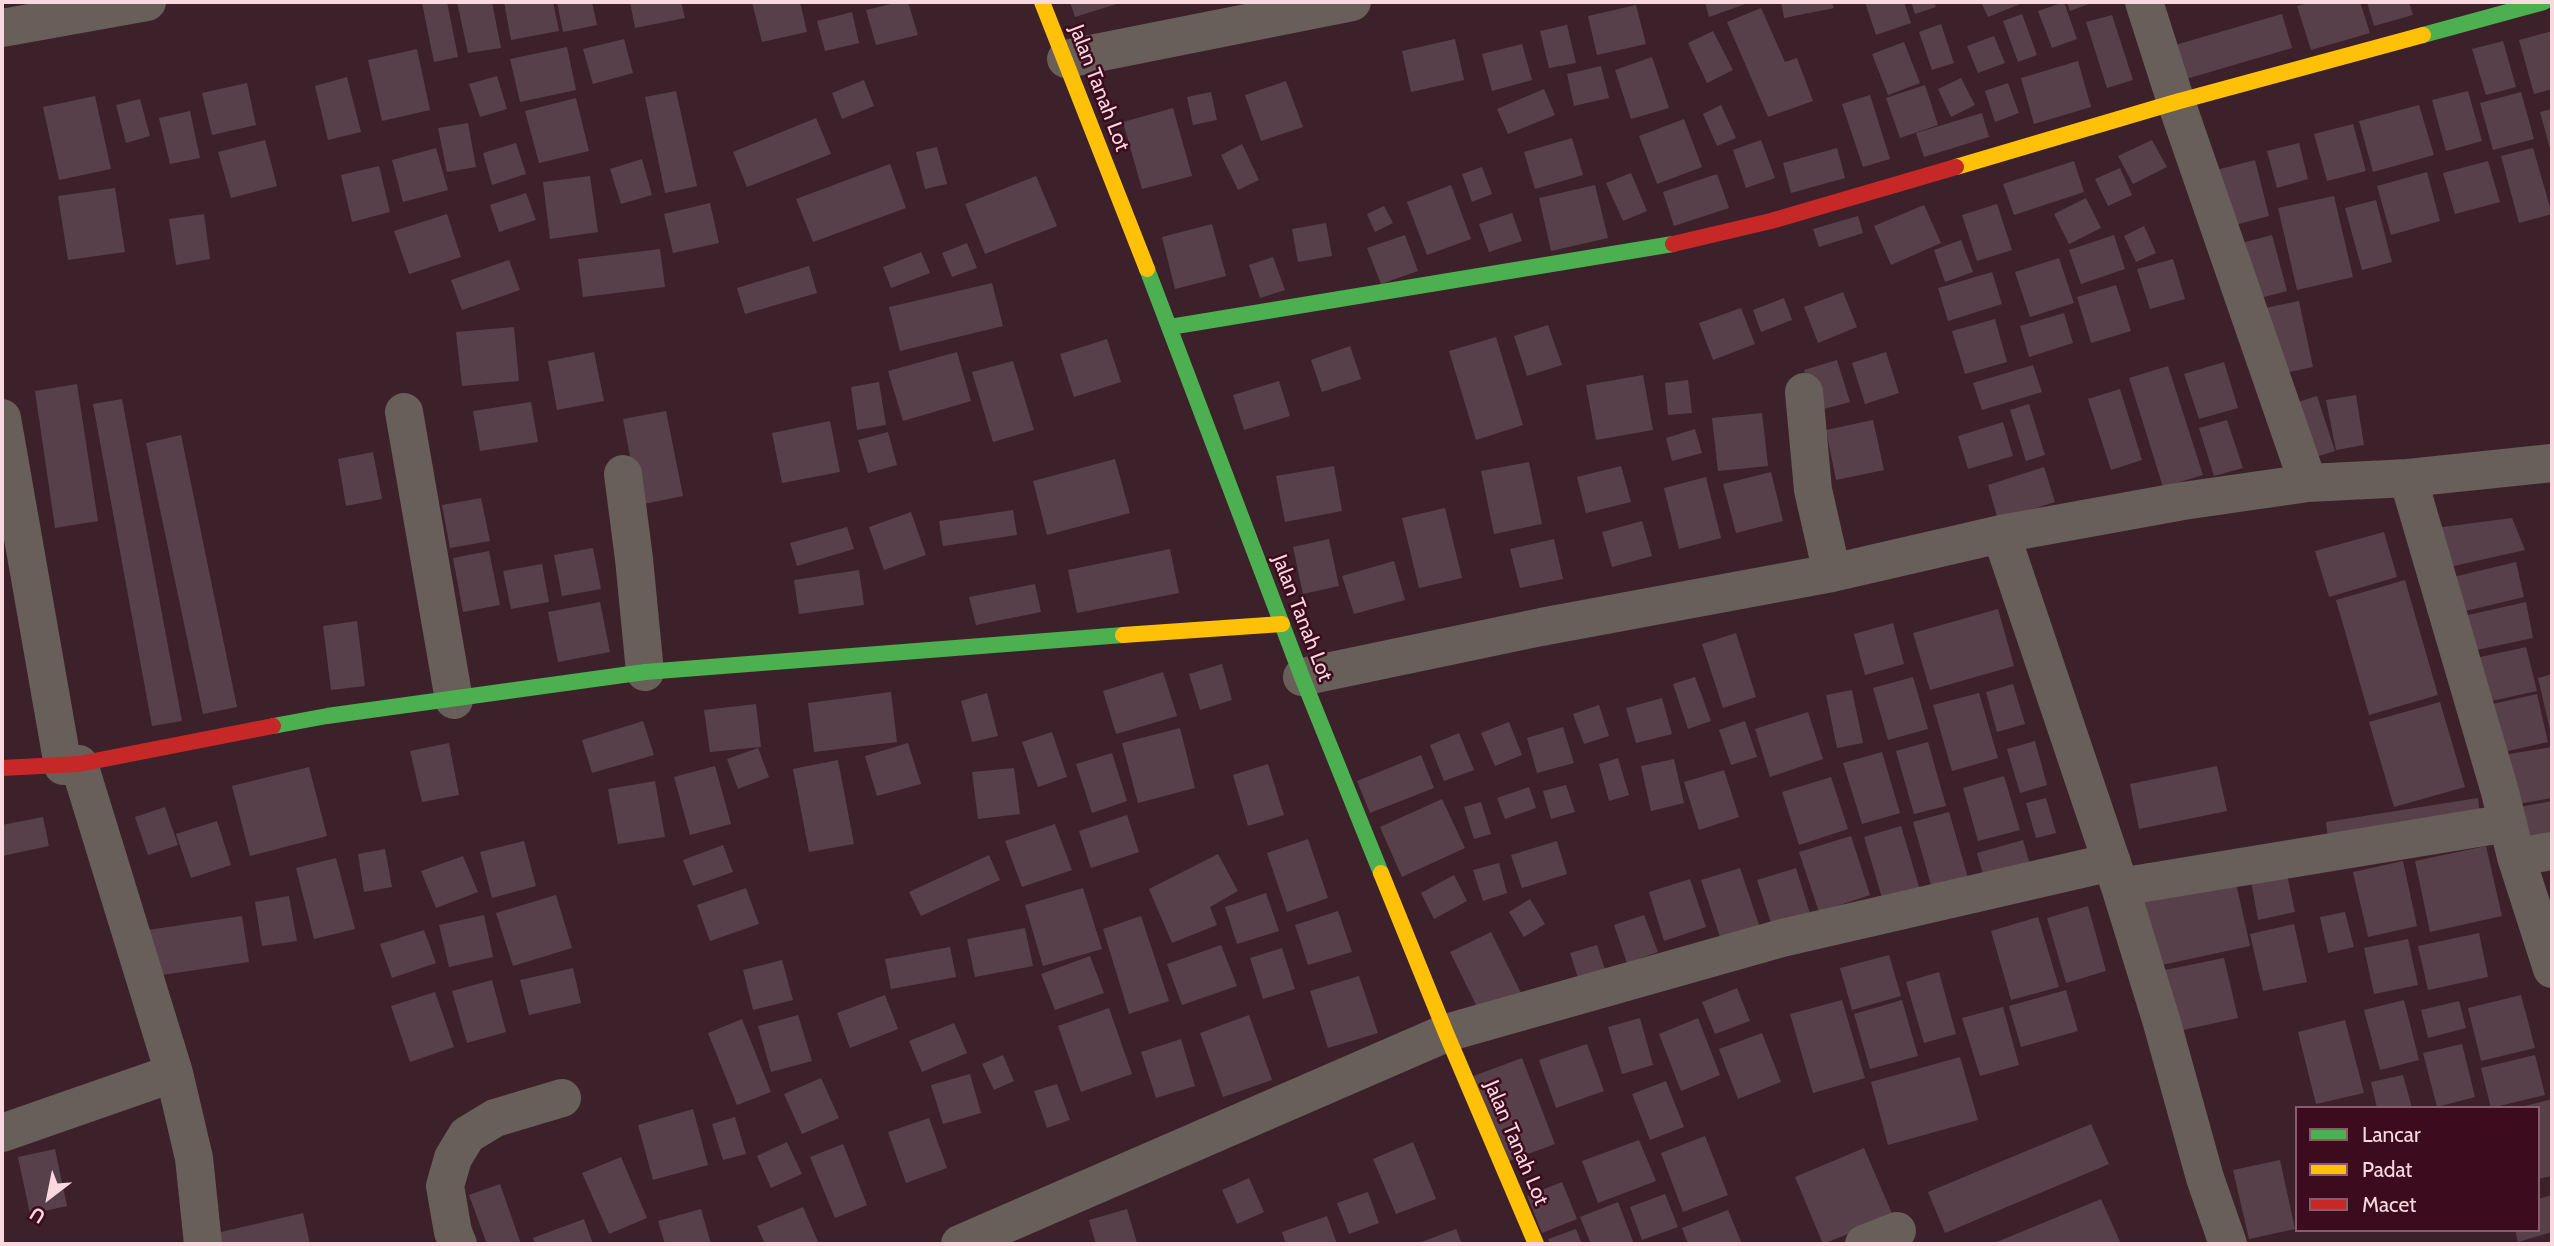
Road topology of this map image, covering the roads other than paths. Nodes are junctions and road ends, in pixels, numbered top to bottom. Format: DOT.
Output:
graph roads {
  1 [pos="147,2"];
  2 [pos="1042,2"];
  3 [pos="1352,2"];
  4 [pos="2144,2"];
  5 [pos="2544,2"];
  6 [pos="2,28"];
  7 [pos="1066,59"];
  8 [pos="2176,102"];
  9 [pos="1170,327"];
  10 [pos="1804,392"];
  11 [pos="404,412"];
  12 [pos="2,418"];
  13 [pos="2552,463"];
  14 [pos="623,474"];
  15 [pos="2408,478"];
  16 [pos="2308,483"];
  17 [pos="2001,534"];
  18 [pos="1832,573"];
  19 [pos="1282,624"];
  20 [pos="645,672"];
  21 [pos="1302,677"];
  22 [pos="454,700"];
  23 [pos="71,765"];
  24 [pos="2,768"];
  25 [pos="2525,844"];
  26 [pos="2116,875"];
  27 [pos="2552,969"];
  28 [pos="1446,1033"];
  29 [pos="174,1073"];
  30 [pos="562,1098"];
  31 [pos="2,1133"];
  32 [pos="203,1244"];
  33 [pos="458,1244"];
  34 [pos="960,1244"];
  35 [pos="1536,1244"];
  36 [pos="2228,1244"];
  1 -- 6 [label="street"];
  2 -- 7 [label="street, Jalan Tanah Lot"];
  3 -- 7 [label="street"];
  4 -- 8 [label="street"];
  5 -- 8 [label="street"];
  7 -- 9 [label="street, Jalan Tanah Lot"];
  8 -- 9 [label="street"];
  8 -- 16 [label="street"];
  9 -- 19 [label="street, Jalan Tanah Lot"];
  10 -- 18 [label="street"];
  11 -- 22 [label="street"];
  12 -- 23 [label="street"];
  13 -- 15 [label="street"];
  14 -- 20 [label="street"];
  15 -- 16 [label="street"];
  15 -- 25 [label="street"];
  16 -- 17 [label="street"];
  17 -- 18 [label="street"];
  17 -- 26 [label="street"];
  18 -- 21 [label="street"];
  19 -- 20 [label="street"];
  19 -- 21 [label="street, Jalan Tanah Lot"];
  20 -- 22 [label="street"];
  21 -- 28 [label="street, Jalan Tanah Lot"];
  22 -- 23 [label="street"];
  23 -- 24 [label="street"];
  23 -- 29 [label="street"];
  25 -- 26 [label="street"];
  25 -- 27 [label="street"];
  26 -- 28 [label="street"];
  26 -- 36 [label="street"];
  28 -- 34 [label="street"];
  28 -- 35 [label="street, Jalan Tanah Lot"];
  29 -- 31 [label="street"];
  29 -- 32 [label="street"];
  30 -- 33 [label="street"];
}
